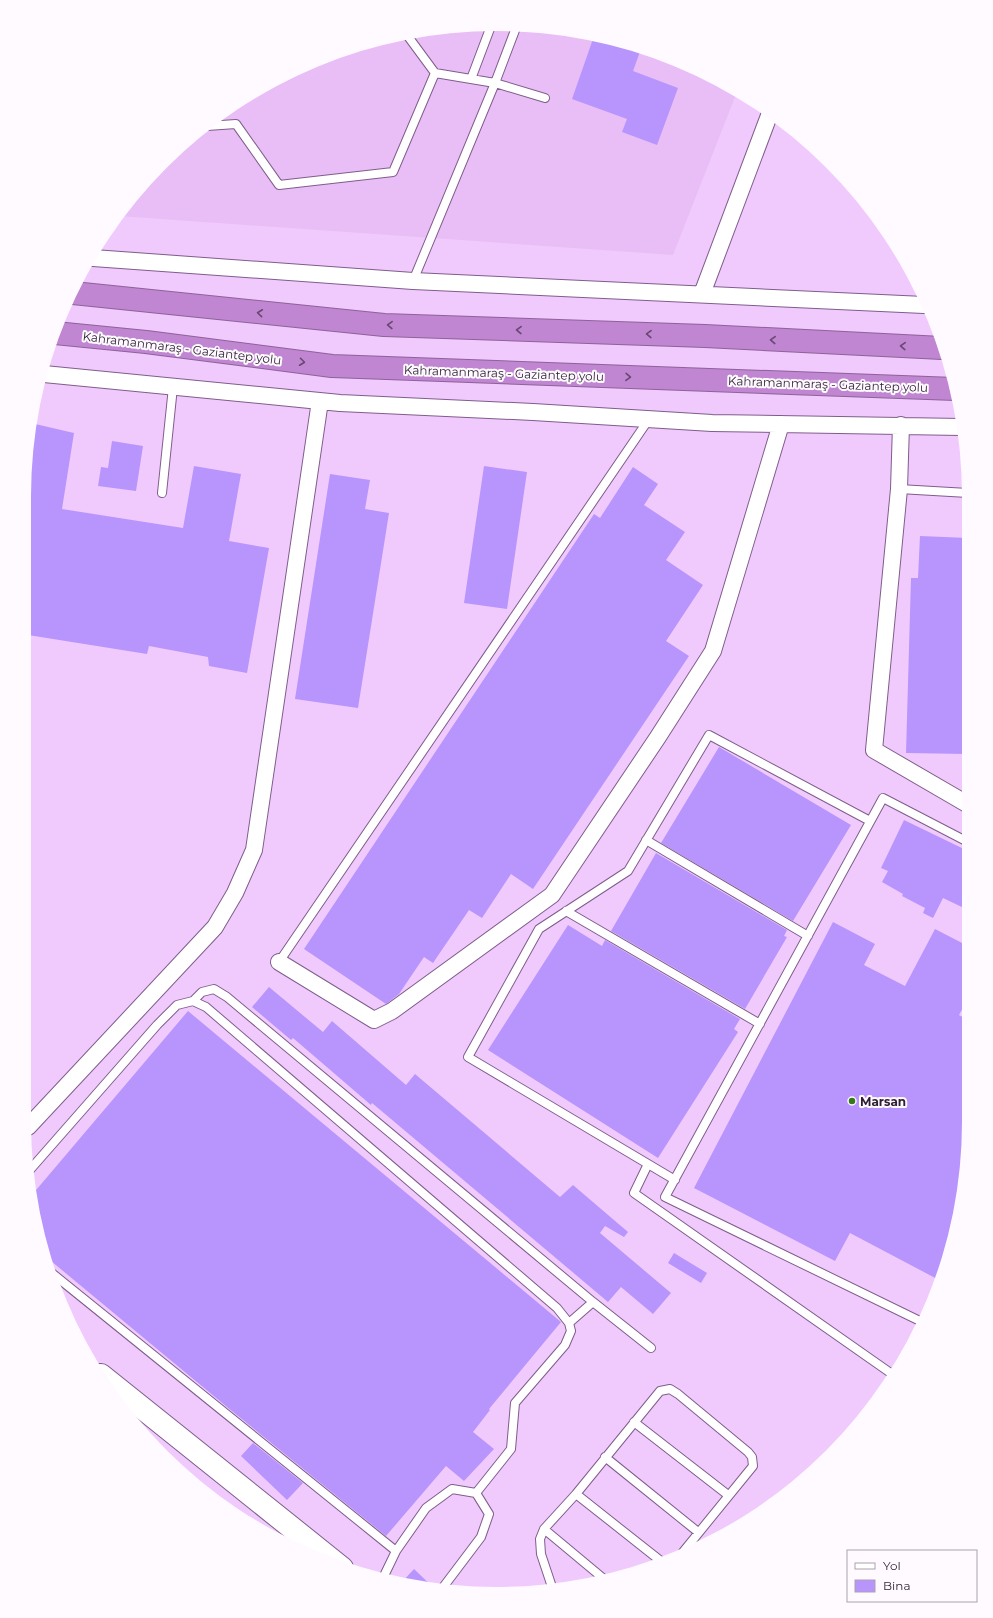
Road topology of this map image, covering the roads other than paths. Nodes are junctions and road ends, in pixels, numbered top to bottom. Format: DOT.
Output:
graph roads {
  1 [pos="489,31"];
  2 [pos="514,32"];
  3 [pos="411,39"];
  4 [pos="435,73"];
  5 [pos="471,79"];
  6 [pos="495,83"];
  7 [pos="545,98"];
  8 [pos="768,118"];
  9 [pos="215,125"];
  10 [pos="97,258"];
  11 [pos="413,281"];
  12 [pos="78,293"];
  13 [pos="702,294"];
  14 [pos="921,305"];
  15 [pos="61,334"];
  16 [pos="937,348"];
  17 [pos="48,374"];
  18 [pos="173,388"];
  19 [pos="949,389"];
  20 [pos="320,401"];
  21 [pos="649,419"];
  22 [pos="781,424"];
  23 [pos="901,425"];
  24 [pos="956,427"];
  25 [pos="899,489"];
  26 [pos="162,493"];
  27 [pos="962,493"];
  28 [pos="962,801"];
  29 [pos="870,822"];
  30 [pos="962,839"];
  31 [pos="646,840"];
  32 [pos="566,911"];
  33 [pos="808,936"];
  34 [pos="279,962"];
  35 [pos="193,1000"];
  36 [pos="760,1024"];
  37 [pos="31,1124"];
  38 [pos="648,1164"];
  39 [pos="33,1166"];
  40 [pos="675,1180"];
  41 [pos="59,1279"];
  42 [pos="593,1302"];
  43 [pos="917,1320"];
  44 [pos="569,1323"];
  45 [pos="652,1348"];
  46 [pos="889,1372"];
  47 [pos="111,1383"];
  48 [pos="634,1422"];
  49 [pos="606,1457"];
  50 [pos="476,1493"];
  51 [pos="576,1494"];
  52 [pos="728,1495"];
  53 [pos="544,1529"];
  54 [pos="698,1532"];
  55 [pos="688,1546"];
  56 [pos="396,1551"];
  57 [pos="325,1554"];
  58 [pos="657,1558"];
  59 [pos="385,1573"];
  60 [pos="599,1575"];
  61 [pos="446,1584"];
  62 [pos="551,1584"];
  1 -- 5 [label="lane"];
  2 -- 6 [label="lane"];
  3 -- 4 [label="lane"];
  4 -- 5 [label="lane"];
  4 -- 9 [label="lane"];
  5 -- 6 [label="lane"];
  6 -- 7 [label="lane"];
  6 -- 11 [label="lane"];
  8 -- 13 [label="street"];
  10 -- 11 [label="street"];
  11 -- 13 [label="street"];
  16 -- 12 [label="highway, one-way"];
  13 -- 14 [label="street"];
  15 -- 19 [label="highway, Kahramanmaraş - Gaziantep yolu, one-way"];
  17 -- 18 [label="street"];
  18 -- 20 [label="street"];
  18 -- 26 [label="lane"];
  20 -- 21 [label="street"];
  20 -- 37 [label="street"];
  21 -- 22 [label="street"];
  21 -- 34 [label="lane"];
  22 -- 23 [label="street"];
  22 -- 34 [label="street"];
  23 -- 24 [label="street"];
  23 -- 25 [label="street"];
  25 -- 27 [label="lane"];
  25 -- 28 [label="street"];
  29 -- 30 [label="lane"];
  29 -- 31 [label="lane"];
  29 -- 33 [label="lane"];
  31 -- 32 [label="lane"];
  31 -- 33 [label="lane"];
  32 -- 36 [label="lane"];
  32 -- 38 [label="lane"];
  33 -- 36 [label="lane"];
  35 -- 39 [label="lane"];
  35 -- 42 [label="lane"];
  35 -- 44 [label="lane"];
  36 -- 40 [label="lane"];
  38 -- 40 [label="lane"];
  38 -- 46 [label="lane"];
  40 -- 43 [label="lane"];
  41 -- 56 [label="lane"];
  42 -- 44 [label="lane"];
  42 -- 45 [label="lane"];
  44 -- 50 [label="lane"];
  47 -- 57 [label="street"];
  48 -- 49 [label="lane"];
  48 -- 52 [label="lane"];
  48 -- 52 [label="lane"];
  49 -- 51 [label="lane"];
  49 -- 54 [label="lane"];
  50 -- 56 [label="lane"];
  50 -- 61 [label="lane"];
  51 -- 53 [label="lane"];
  51 -- 58 [label="lane"];
  52 -- 54 [label="lane"];
  53 -- 60 [label="lane"];
  53 -- 62 [label="lane"];
  54 -- 55 [label="lane"];
  56 -- 59 [label="lane"];
}
